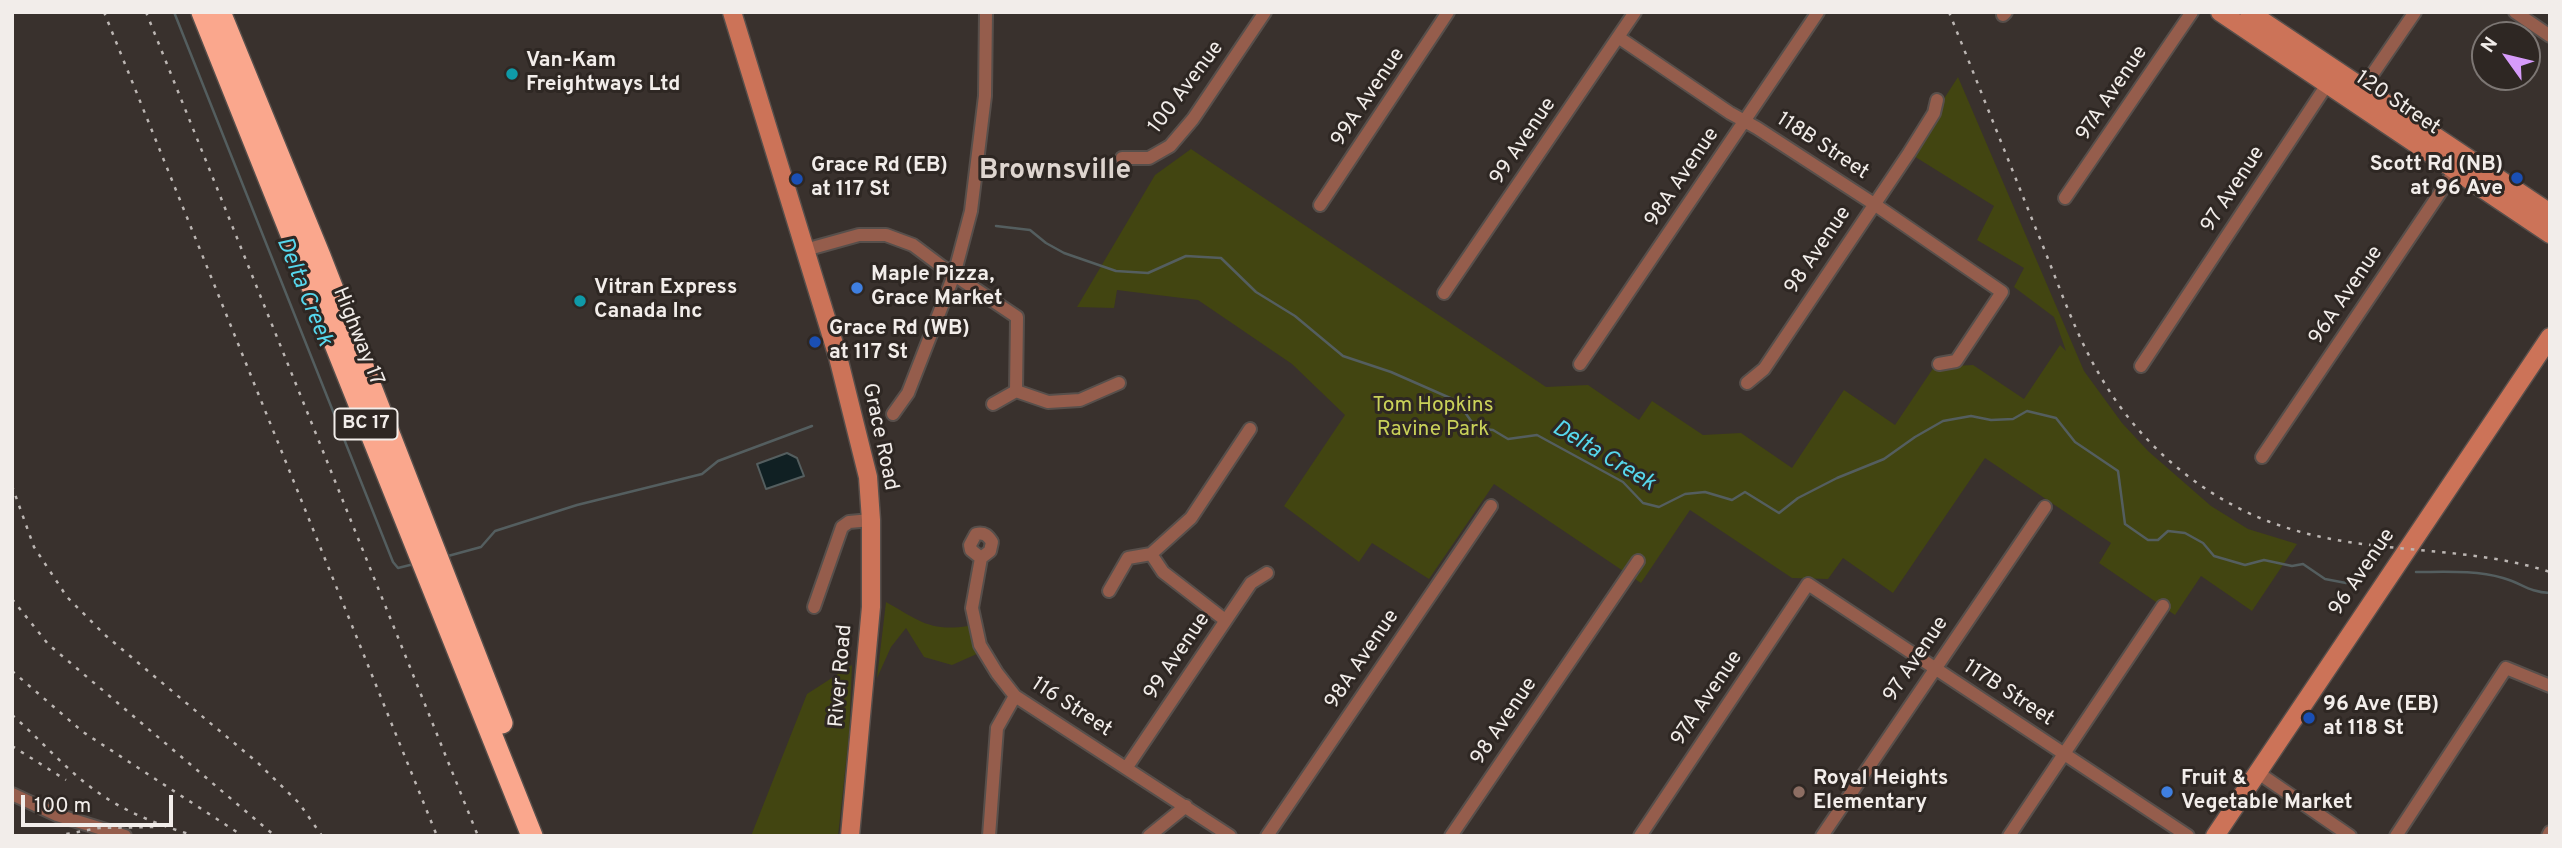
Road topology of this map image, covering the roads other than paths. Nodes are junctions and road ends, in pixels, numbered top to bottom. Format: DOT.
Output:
graph roads {
  1 [pos="202,12"];
  2 [pos="222,12"];
  3 [pos="732,12"];
  4 [pos="986,12"];
  5 [pos="1265,12"];
  6 [pos="1448,12"];
  7 [pos="1635,12"];
  8 [pos="1818,12"];
  9 [pos="2192,12"];
  10 [pos="2220,12"];
  11 [pos="2249,12"];
  12 [pos="2415,12"];
  13 [pos="2515,12"];
  14 [pos="2550,36"];
  15 [pos="1618,37"];
  16 [pos="2332,78"];
  17 [pos="2363,88"];
  18 [pos="1937,100"];
  19 [pos="1744,121"];
  20 [pos="1122,158"];
  21 [pos="2459,163"];
  22 [pos="2065,198"];
  23 [pos="1874,204"];
  24 [pos="1320,205"];
  25 [pos="2550,213"];
  26 [pos="2550,234"];
  27 [pos="805,250"];
  28 [pos="954,275"];
  29 [pos="1444,293"];
  30 [pos="2550,337"];
  31 [pos="1580,364"];
  32 [pos="1939,364"];
  33 [pos="2141,366"];
  34 [pos="1119,383"];
  35 [pos="1747,383"];
  36 [pos="1016,391"];
  37 [pos="993,404"];
  38 [pos="892,414"];
  39 [pos="1250,429"];
  40 [pos="2262,457"];
  41 [pos="1491,506"];
  42 [pos="2045,507"];
  43 [pos="871,520"];
  44 [pos="1151,554"];
  45 [pos="981,558"];
  46 [pos="1638,561"];
  47 [pos="1267,573"];
  48 [pos="1808,584"];
  49 [pos="1109,591"];
  50 [pos="2163,606"];
  51 [pos="814,607"];
  52 [pos="1225,620"];
  53 [pos="1934,669"];
  54 [pos="2550,686"];
  55 [pos="1015,696"];
  56 [pos="2064,754"];
  57 [pos="1127,767"];
  58 [pos="2257,772"];
  59 [pos="12,794"];
  60 [pos="1185,806"];
  61 [pos="125,836"];
  62 [pos="533,836"];
  63 [pos="547,836"];
  64 [pos="850,836"];
  65 [pos="989,836"];
  66 [pos="1149,836"];
  67 [pos="1230,836"];
  68 [pos="1267,836"];
  69 [pos="1451,836"];
  70 [pos="1640,836"];
  71 [pos="1822,836"];
  72 [pos="2009,836"];
  73 [pos="2188,836"];
  74 [pos="2215,836"];
  75 [pos="2350,836"];
  76 [pos="2396,836"];
  1 -- 62 [label="highway, Highway 17 / BC 17"];
  2 -- 63 [label="highway, Highway 17 / BC 17"];
  3 -- 27 [label="street, Grace Road"];
  4 -- 28 [label="street"];
  5 -- 20 [label="street, 100 Avenue"];
  6 -- 24 [label="street, 99A Avenue"];
  7 -- 15 [label="street, 99 Avenue"];
  8 -- 19 [label="street, 98A Avenue"];
  9 -- 22 [label="street, 97A Avenue"];
  10 -- 16 [label="street, 120 Street"];
  11 -- 16 [label="street, 120 Street"];
  12 -- 17 [label="street"];
  13 -- 14 [label="street"];
  15 -- 19 [label="street, 118B Street"];
  15 -- 29 [label="street, 99 Avenue"];
  16 -- 17 [label="street, 120 Street"];
  16 -- 21 [label="street, 120 Street"];
  16 -- 33 [label="street, 97 Avenue"];
  17 -- 21 [label="street, 120 Street"];
  18 -- 23 [label="street, 98 Avenue"];
  19 -- 23 [label="street, 118B Street"];
  19 -- 31 [label="street, 98A Avenue"];
  21 -- 25 [label="street, 120 Street"];
  21 -- 26 [label="street, 120 Street"];
  21 -- 40 [label="street, 96A Avenue"];
  23 -- 32 [label="street, 118B Street"];
  23 -- 35 [label="street, 98 Avenue"];
  27 -- 28 [label="street"];
  27 -- 43 [label="street, Grace Road"];
  28 -- 36 [label="street"];
  28 -- 38 [label="street"];
  30 -- 58 [label="street, 96 Avenue"];
  34 -- 36 [label="street"];
  36 -- 37 [label="street"];
  39 -- 44 [label="street"];
  41 -- 68 [label="street, 98A Avenue"];
  42 -- 53 [label="street, 97 Avenue"];
  43 -- 51 [label="street, Grace Road"];
  43 -- 64 [label="street, River Road"];
  44 -- 49 [label="street"];
  44 -- 52 [label="street"];
  45 -- 55 [label="street, 116 Street"];
  46 -- 69 [label="street, 98 Avenue"];
  47 -- 52 [label="street, 99 Avenue"];
  48 -- 53 [label="street, 117B Street"];
  48 -- 70 [label="street, 97A Avenue"];
  50 -- 56 [label="street"];
  52 -- 57 [label="street, 99 Avenue"];
  53 -- 56 [label="street, 117B Street"];
  53 -- 71 [label="street, 97 Avenue"];
  54 -- 76 [label="street"];
  55 -- 57 [label="street, 116 Street"];
  55 -- 65 [label="street"];
  56 -- 72 [label="street"];
  56 -- 73 [label="street, 117B Street"];
  57 -- 60 [label="street, 116 Street"];
  58 -- 74 [label="street, 96 Avenue"];
  58 -- 75 [label="street"];
  59 -- 61 [label="street"];
  60 -- 66 [label="street"];
  60 -- 67 [label="street, 116 Street"];
}
